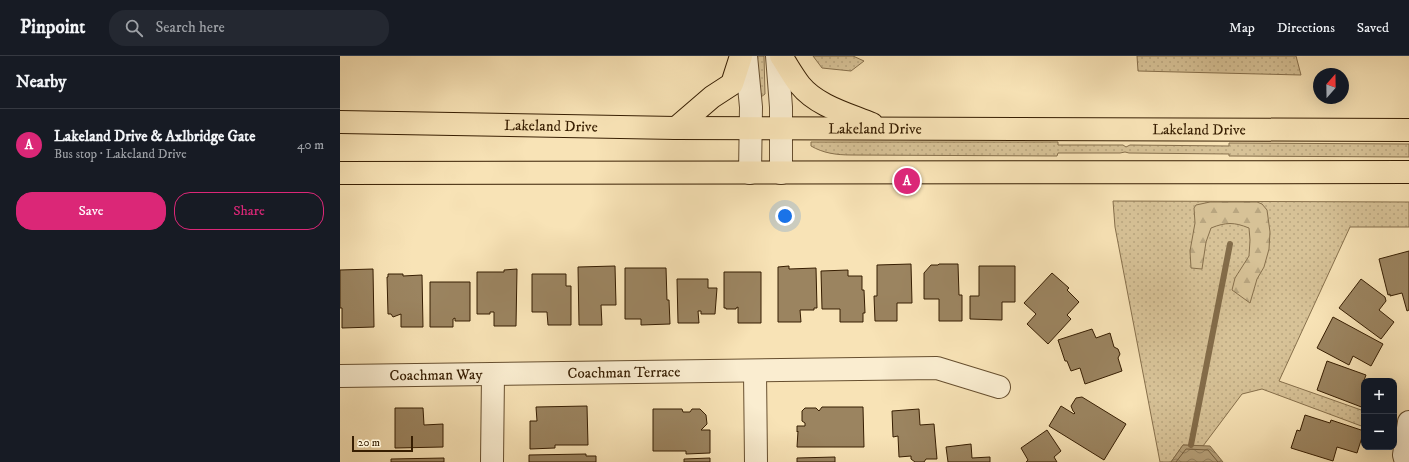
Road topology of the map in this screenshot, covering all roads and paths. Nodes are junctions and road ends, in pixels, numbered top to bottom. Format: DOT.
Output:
graph roads {
  1 [pos="741,56"];
  2 [pos="746,56"];
  3 [pos="777,56"];
  4 [pos="781,56"];
  5 [pos="342,121"];
  6 [pos="676,128"];
  7 [pos="750,128"];
  8 [pos="781,128"];
  9 [pos="883,128"];
  10 [pos="1409,130"];
  11 [pos="1409,172"];
  12 [pos="340,173"];
  13 [pos="750,173"];
  14 [pos="781,173"];
  15 [pos="755,372"];
  16 [pos="493,375"];
  17 [pos="340,376"];
  18 [pos="999,387"];
  19 [pos="1409,422"];
  20 [pos="492,462"];
  21 [pos="756,462"];
  22 [pos="1406,462"];
  1 -- 6 [label="main road"];
  2 -- 7 [label="street"];
  3 -- 8 [label="street"];
  4 -- 9 [label="main road"];
  5 -- 6 [label="main road, Lakeland Drive"];
  6 -- 7 [label="main road, Lakeland Drive"];
  7 -- 8 [label="main road, Lakeland Drive"];
  7 -- 13 [label="street"];
  8 -- 9 [label="main road, Lakeland Drive"];
  8 -- 14 [label="street"];
  9 -- 10 [label="main road, Lakeland Drive"];
  11 -- 14 [label="main road"];
  12 -- 13 [label="main road"];
  13 -- 14 [label="main road"];
  15 -- 16 [label="street, Coachman Terrace"];
  15 -- 18 [label="street, Coachman Terrace"];
  15 -- 21 [label="street"];
  16 -- 17 [label="street, Coachman Way"];
  16 -- 20 [label="street, Coachman Way"];
  19 -- 22 [label="street"];
}
